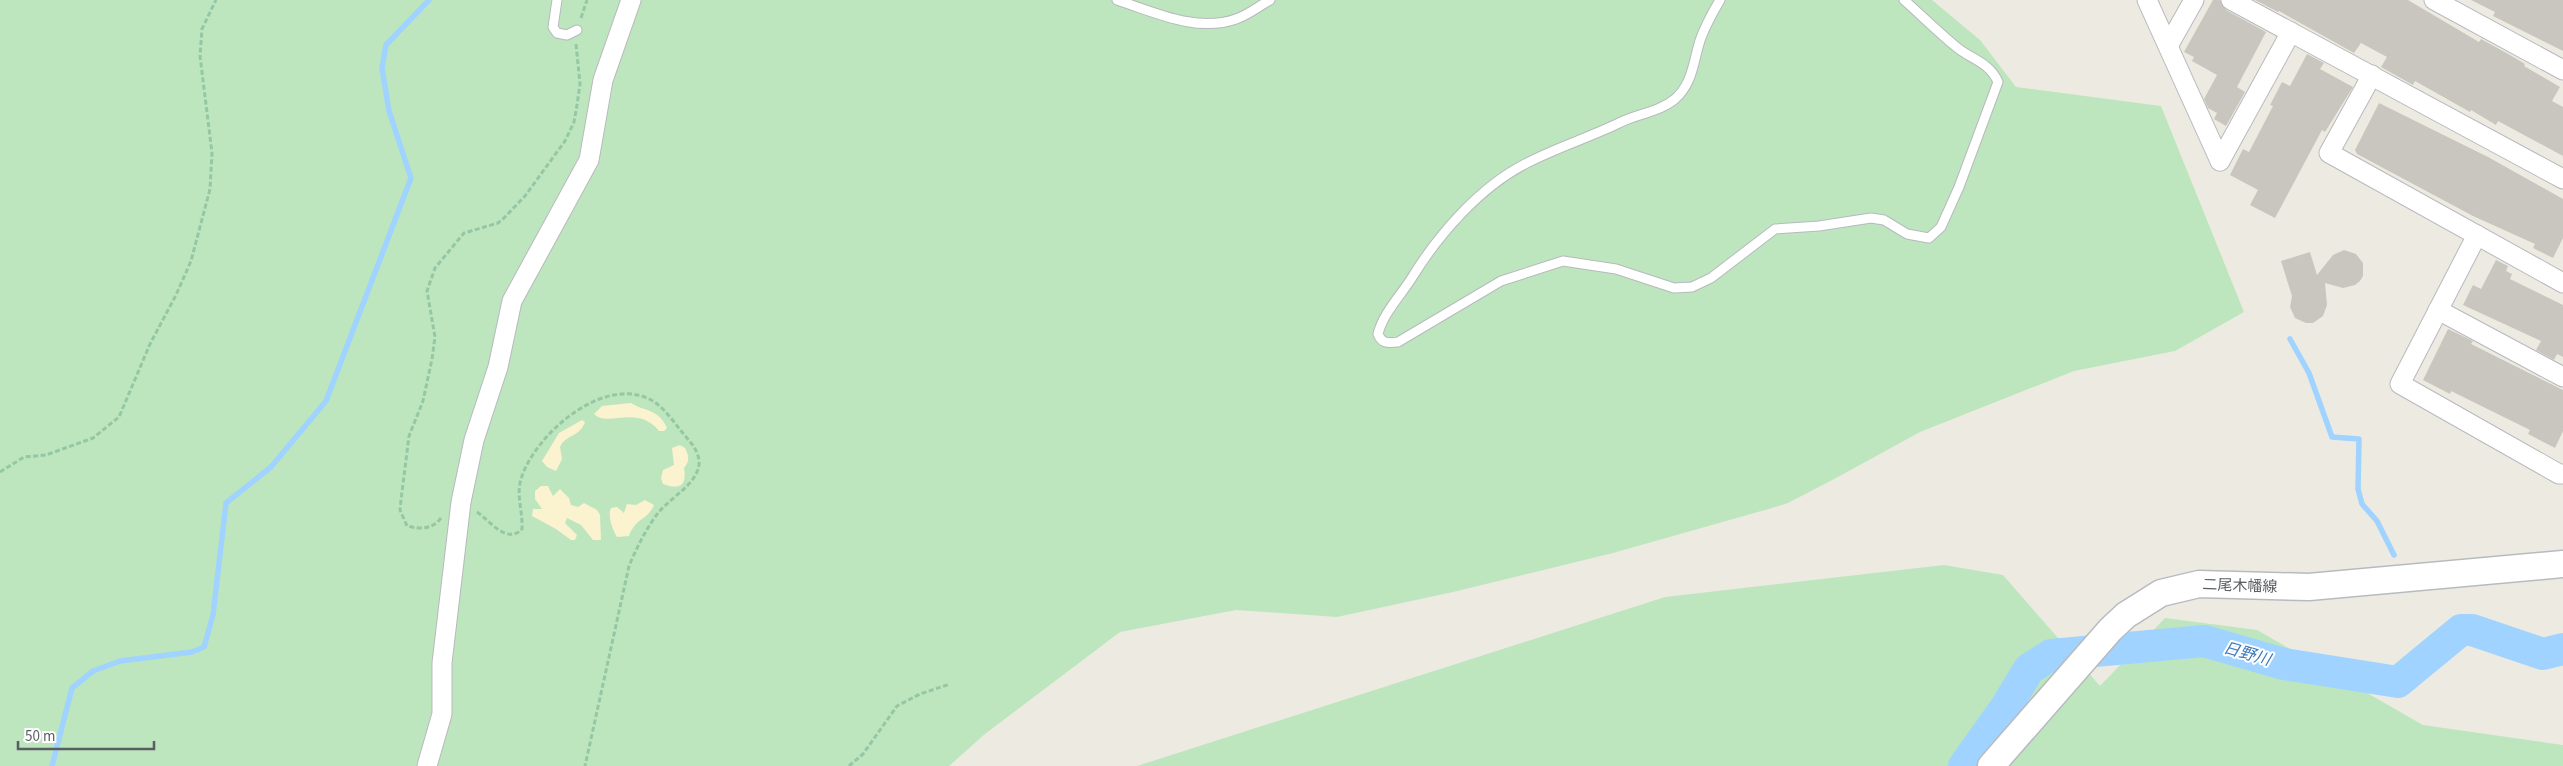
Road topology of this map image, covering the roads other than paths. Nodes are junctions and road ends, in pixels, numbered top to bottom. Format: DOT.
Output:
graph roads {
  1 [pos="557,0"];
  2 [pos="631,0"];
  3 [pos="1117,0"];
  4 [pos="1270,0"];
  5 [pos="1720,0"];
  6 [pos="1904,0"];
  7 [pos="2147,0"];
  8 [pos="2194,0"];
  9 [pos="2231,0"];
  10 [pos="2434,0"];
  11 [pos="577,30"];
  12 [pos="2291,32"];
  13 [pos="2168,46"];
  14 [pos="2563,70"];
  15 [pos="2372,75"];
  16 [pos="2563,179"];
  17 [pos="2478,235"];
  18 [pos="2563,282"];
  19 [pos="2438,310"];
  20 [pos="2563,376"];
  21 [pos="2563,474"];
  22 [pos="2563,564"];
  23 [pos="427,766"];
  24 [pos="1991,766"];
  1 -- 11 [label="lane"];
  2 -- 23 [label="street"];
  3 -- 4 [label="lane"];
  5 -- 6 [label="lane"];
  7 -- 13 [label="street"];
  8 -- 13 [label="street"];
  9 -- 12 [label="street"];
  10 -- 14 [label="street"];
  12 -- 13 [label="street"];
  12 -- 15 [label="street"];
  15 -- 16 [label="street"];
  15 -- 17 [label="street"];
  17 -- 18 [label="street"];
  17 -- 19 [label="street"];
  19 -- 20 [label="street"];
  19 -- 21 [label="street"];
  22 -- 24 [label="main road, 二尾木幡線"];
}
